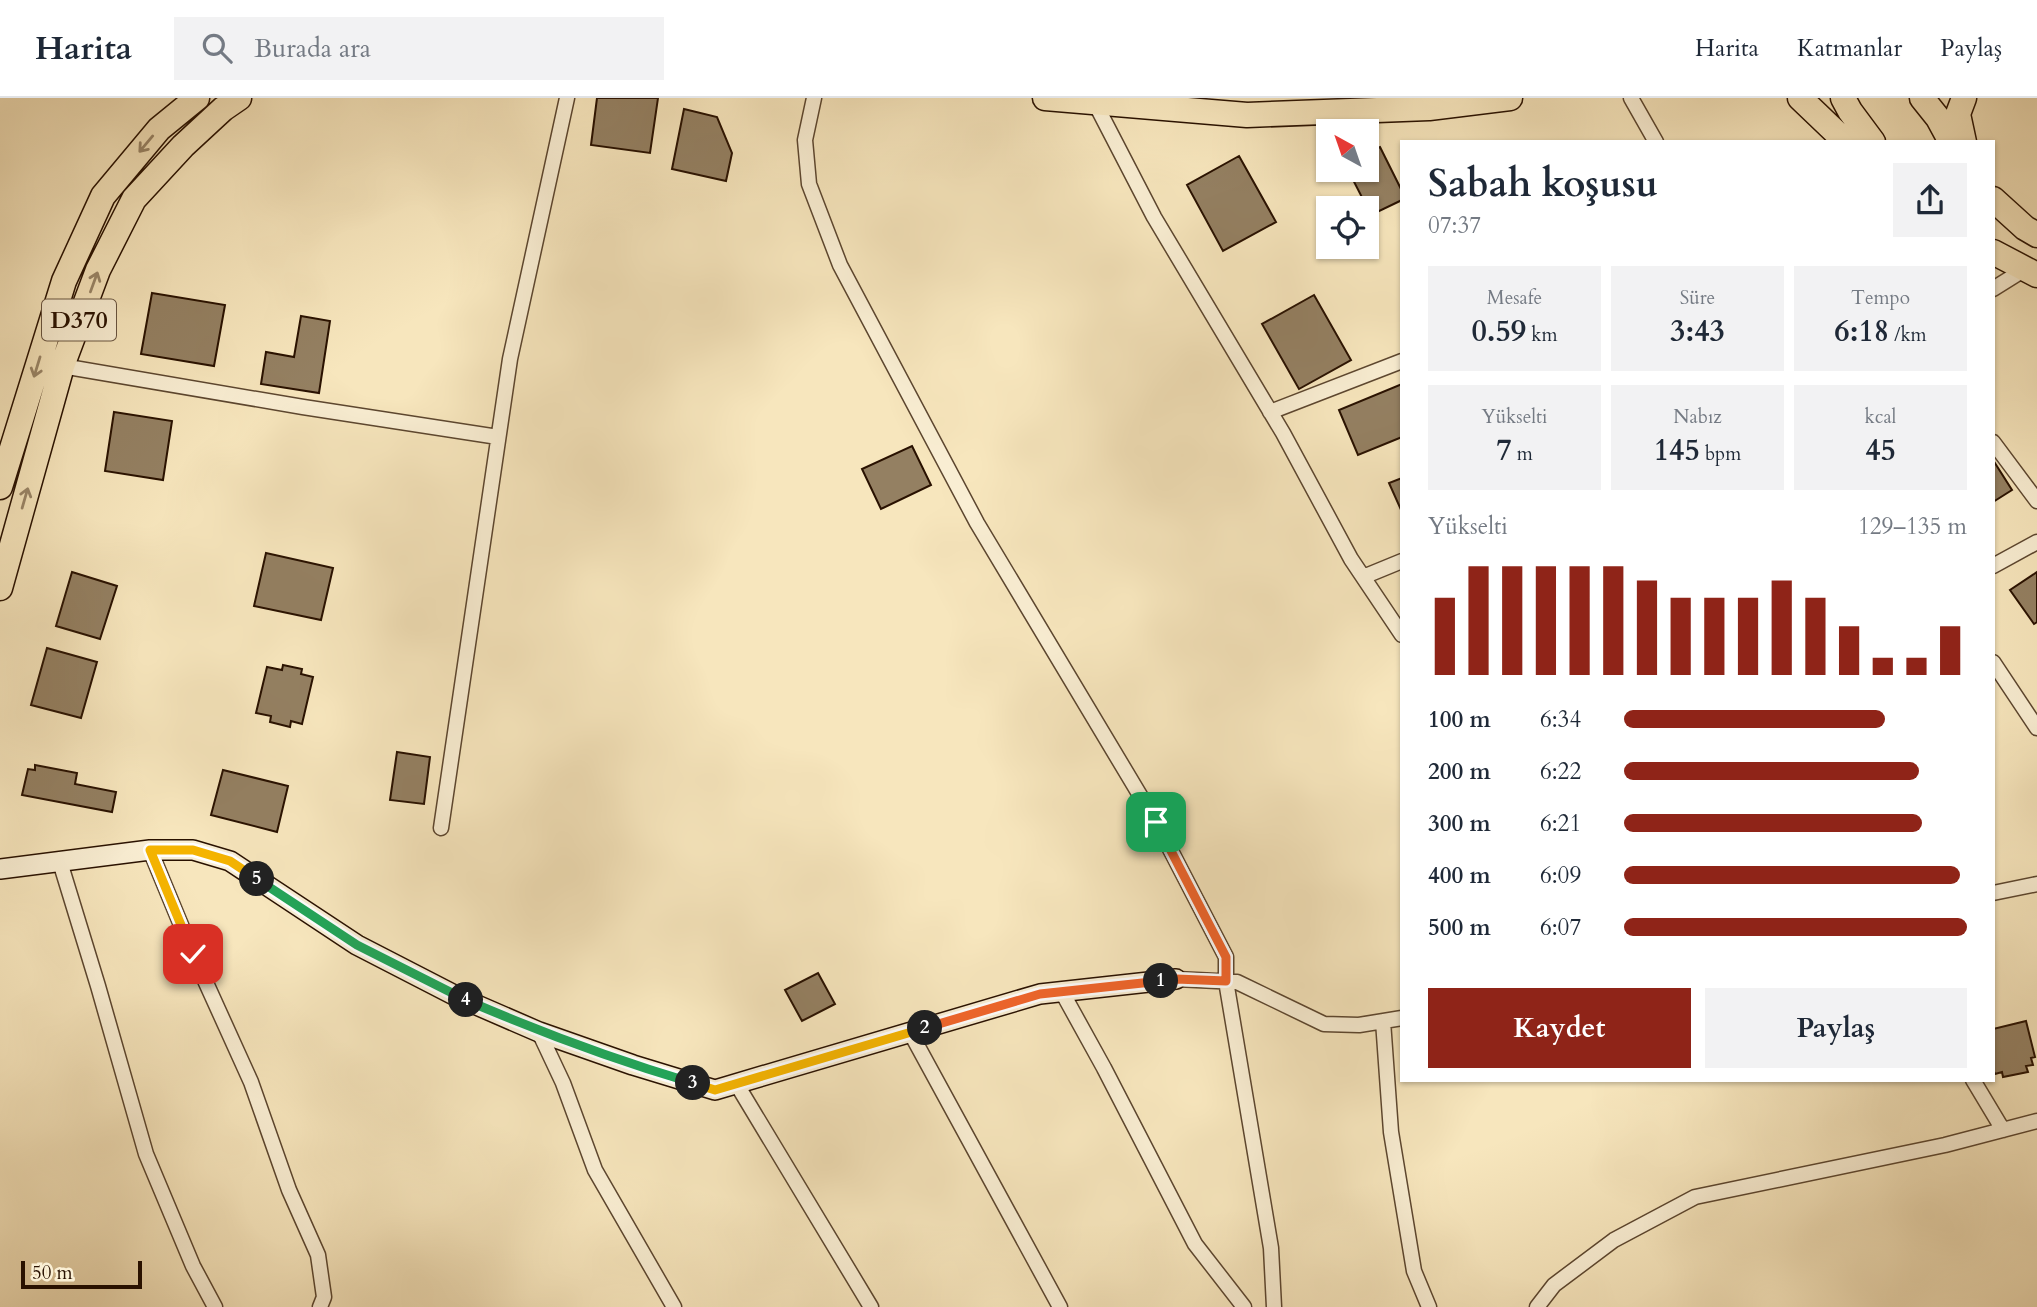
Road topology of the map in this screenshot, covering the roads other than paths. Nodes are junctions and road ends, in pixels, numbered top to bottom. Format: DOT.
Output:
graph roads {
  1 [pos="197,98"];
  2 [pos="239,98"];
  3 [pos="567,98"];
  4 [pos="814,98"];
  5 [pos="1045,98"];
  6 [pos="1510,98"];
  7 [pos="1631,98"];
  8 [pos="1800,98"];
  9 [pos="1843,98"];
  10 [pos="1923,98"];
  11 [pos="1964,98"];
  12 [pos="1095,103"];
  13 [pos="1655,140"];
  14 [pos="1844,140"];
  15 [pos="1872,140"];
  16 [pos="1950,140"];
  17 [pos="1964,140"];
  18 [pos="1995,201"];
  19 [pos="2037,235"];
  20 [pos="1995,254"];
  21 [pos="2031,272"];
  22 [pos="1995,288"];
  23 [pos="1400,362"];
  24 [pos="62,366"];
  25 [pos="1270,412"];
  26 [pos="498,437"];
  27 [pos="1995,445"];
  28 [pos="0,487"];
  29 [pos="2037,501"];
  30 [pos="2037,542"];
  31 [pos="1400,562"];
  32 [pos="1995,565"];
  33 [pos="1363,577"];
  34 [pos="0,588"];
  35 [pos="1400,632"];
  36 [pos="1995,665"];
  37 [pos="2037,728"];
  38 [pos="441,828"];
  39 [pos="150,850"];
  40 [pos="60,862"];
  41 [pos="0,869"];
  42 [pos="2037,884"];
  43 [pos="1995,894"];
  44 [pos="1176,979"];
  45 [pos="1226,981"];
  46 [pos="1062,992"];
  47 [pos="1400,1018"];
  48 [pos="1383,1021"];
  49 [pos="539,1032"];
  50 [pos="910,1032"];
  51 [pos="1974,1082"];
  52 [pos="736,1083"];
  53 [pos="2037,1121"];
  54 [pos="2003,1130"];
  55 [pos="215,1307"];
  56 [pos="320,1307"];
  57 [pos="674,1307"];
  58 [pos="871,1307"];
  59 [pos="1060,1307"];
  60 [pos="1244,1307"];
  61 [pos="1275,1307"];
  62 [pos="1429,1307"];
  63 [pos="1537,1307"];
  1 -- 28 [label="highway, D370, one-way"];
  24 -- 2 [label="highway, D370, one-way"];
  3 -- 26 [label="street"];
  4 -- 45 [label="street"];
  5 -- 12 [label="highway"];
  6 -- 12 [label="highway"];
  7 -- 13 [label="street"];
  8 -- 14 [label="highway"];
  9 -- 15 [label="highway"];
  10 -- 16 [label="highway"];
  11 -- 17 [label="highway"];
  12 -- 25 [label="street"];
  18 -- 19 [label="highway"];
  20 -- 21 [label="highway"];
  21 -- 22 [label="street"];
  23 -- 25 [label="street"];
  24 -- 26 [label="street"];
  34 -- 24 [label="highway, D370, one-way"];
  25 -- 33 [label="street"];
  26 -- 38 [label="street"];
  27 -- 29 [label="street"];
  30 -- 32 [label="street"];
  31 -- 33 [label="street"];
  33 -- 35 [label="street"];
  36 -- 37 [label="street"];
  39 -- 40 [label="street"];
  39 -- 49 [label="street"];
  39 -- 56 [label="street"];
  40 -- 41 [label="street"];
  40 -- 55 [label="street"];
  42 -- 43 [label="street"];
  44 -- 45 [label="street"];
  44 -- 46 [label="street"];
  45 -- 48 [label="street"];
  45 -- 61 [label="street"];
  46 -- 50 [label="street"];
  46 -- 60 [label="street"];
  47 -- 48 [label="street"];
  48 -- 62 [label="street"];
  49 -- 52 [label="street"];
  49 -- 57 [label="street"];
  50 -- 52 [label="street"];
  50 -- 59 [label="street"];
  51 -- 54 [label="street"];
  52 -- 58 [label="street"];
  53 -- 54 [label="street"];
  54 -- 63 [label="street"];
}
